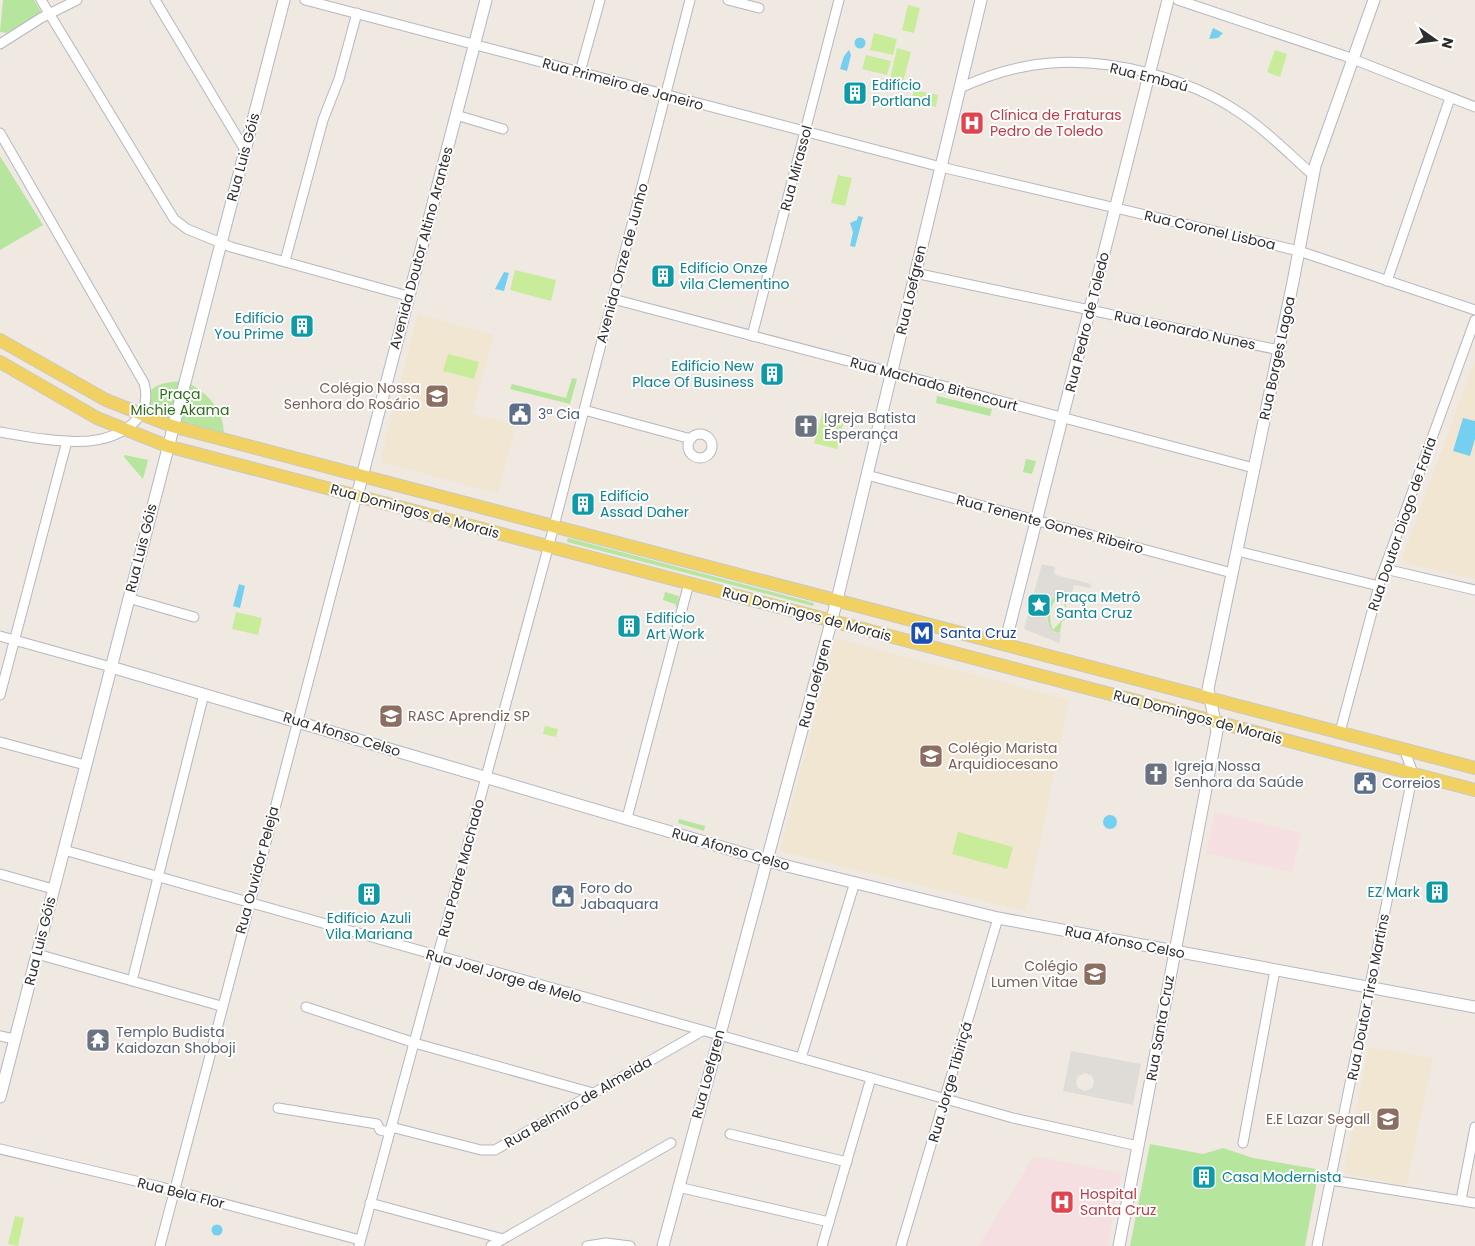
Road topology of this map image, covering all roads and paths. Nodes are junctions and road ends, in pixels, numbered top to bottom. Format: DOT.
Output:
graph roads {
  1 [pos="41,0"];
  2 [pos="78,0"];
  3 [pos="155,0"];
  4 [pos="284,0"];
  5 [pos="306,0"];
  6 [pos="486,0"];
  7 [pos="600,0"];
  8 [pos="690,0"];
  9 [pos="728,0"];
  10 [pos="839,0"];
  11 [pos="981,0"];
  12 [pos="1168,0"];
  13 [pos="1178,0"];
  14 [pos="1374,0"];
  15 [pos="759,8"];
  16 [pos="357,13"];
  17 [pos="49,14"];
  18 [pos="0,44"];
  19 [pos="475,44"];
  20 [pos="1353,59"];
  21 [pos="580,72"];
  22 [pos="1149,74"];
  23 [pos="960,88"];
  24 [pos="666,96"];
  25 [pos="1450,98"];
  26 [pos="1475,107"];
  27 [pos="456,115"];
  28 [pos="503,129"];
  29 [pos="806,131"];
  30 [pos="0,132"];
  31 [pos="245,150"];
  32 [pos="941,167"];
  33 [pos="1313,175"];
  34 [pos="1116,207"];
  35 [pos="221,243"];
  36 [pos="1299,251"];
  37 [pos="285,261"];
  38 [pos="916,272"];
  39 [pos="1387,280"];
  40 [pos="408,296"];
  41 [pos="613,300"];
  42 [pos="1090,309"];
  43 [pos="1475,310"];
  44 [pos="1475,320"];
  45 [pos="752,336"];
  46 [pos="0,340"];
  47 [pos="1279,350"];
  48 [pos="0,362"];
  49 [pos="892,372"];
  50 [pos="584,410"];
  51 [pos="142,415"];
  52 [pos="1062,419"];
  53 [pos="172,426"];
  54 [pos="125,430"];
  55 [pos="0,432"];
  56 [pos="691,439"];
  57 [pos="67,441"];
  58 [pos="167,446"];
  59 [pos="1254,468"];
  60 [pos="362,475"];
  61 [pos="867,475"];
  62 [pos="357,496"];
  63 [pos="1036,521"];
  64 [pos="554,526"];
  65 [pos="548,547"];
  66 [pos="1237,551"];
  67 [pos="1384,569"];
  68 [pos="1232,573"];
  69 [pos="689,583"];
  70 [pos="1379,586"];
  71 [pos="1475,590"];
  72 [pos="128,598"];
  73 [pos="837,600"];
  74 [pos="194,617"];
  75 [pos="831,620"];
  76 [pos="0,636"];
  77 [pos="16,640"];
  78 [pos="1005,644"];
  79 [pos="111,667"];
  80 [pos="204,694"];
  81 [pos="0,695"];
  82 [pos="1209,699"];
  83 [pos="296,720"];
  84 [pos="1216,722"];
  85 [pos="1340,732"];
  86 [pos="0,742"];
  87 [pos="1404,749"];
  88 [pos="85,765"];
  89 [pos="1475,768"];
  90 [pos="1413,773"];
  91 [pos="486,777"];
  92 [pos="1475,790"];
  93 [pos="627,818"];
  94 [pos="64,850"];
  95 [pos="767,861"];
  96 [pos="0,874"];
  97 [pos="157,876"];
  98 [pos="855,882"];
  99 [pos="53,889"];
  100 [pos="248,904"];
  101 [pos="998,918"];
  102 [pos="1174,952"];
  103 [pos="37,954"];
  104 [pos="437,957"];
  105 [pos="1275,970"];
  106 [pos="132,981"];
  107 [pos="1370,988"];
  108 [pos="221,1006"];
  109 [pos="1475,1007"];
  110 [pos="306,1008"];
  111 [pos="702,1031"];
  112 [pos="718,1035"];
  113 [pos="0,1036"];
  114 [pos="14,1039"];
  115 [pos="414,1043"];
  116 [pos="802,1058"];
  117 [pos="871,1078"];
  118 [pos="593,1094"];
  119 [pos="0,1097"];
  120 [pos="945,1099"];
  121 [pos="278,1108"];
  122 [pos="1475,1127"];
  123 [pos="390,1130"];
  124 [pos="730,1134"];
  125 [pos="671,1143"];
  126 [pos="1243,1143"];
  127 [pos="1138,1146"];
  128 [pos="0,1149"];
  129 [pos="847,1162"];
  130 [pos="1331,1180"];
  131 [pos="680,1182"];
  132 [pos="174,1190"];
  133 [pos="1461,1200"];
  134 [pos="370,1203"];
  135 [pos="1475,1203"];
  136 [pos="829,1222"];
  137 [pos="503,1239"];
  138 [pos="359,1243"];
  139 [pos="160,1246"];
  140 [pos="491,1246"];
  141 [pos="588,1246"];
  142 [pos="630,1246"];
  143 [pos="662,1246"];
  144 [pos="822,1246"];
  145 [pos="901,1246"];
  146 [pos="1118,1246"];
  147 [pos="1317,1246"];
  1 -- 17 [label="street"];
  2 -- 17 [label="street"];
  3 -- 31 [label="street"];
  4 -- 31 [label="street, Rua Luis Góis"];
  5 -- 16 [label="street, Rua Primeiro de Janeiro"];
  6 -- 19 [label="street, Avenida Doutor Altino Arantes"];
  7 -- 21 [label="street"];
  8 -- 24 [label="street, Avenida Onze de Junho"];
  9 -- 15 [label="street"];
  10 -- 29 [label="street, Rua Mirassol"];
  11 -- 23 [label="street, Rua Loefgren"];
  12 -- 22 [label="street, Rua Pedro de Toledo"];
  13 -- 20 [label="street"];
  14 -- 20 [label="street, Rua Borges Lagoa"];
  16 -- 19 [label="street, Rua Primeiro de Janeiro"];
  16 -- 37 [label="street"];
  17 -- 18 [label="street"];
  17 -- 35 [label="street"];
  19 -- 21 [label="street, Rua Primeiro de Janeiro"];
  19 -- 27 [label="street, Avenida Doutor Altino Arantes"];
  20 -- 25 [label="street"];
  20 -- 33 [label="street, Rua Borges Lagoa"];
  21 -- 24 [label="street, Rua Primeiro de Janeiro"];
  22 -- 23 [label="street, Rua Embaú"];
  22 -- 33 [label="street, Rua Embaú"];
  22 -- 34 [label="street, Rua Pedro de Toledo"];
  23 -- 32 [label="street, Rua Loefgren"];
  24 -- 29 [label="street, Rua Primeiro de Janeiro"];
  24 -- 41 [label="street, Avenida Onze de Junho"];
  25 -- 26 [label="street"];
  25 -- 39 [label="street"];
  27 -- 28 [label="street"];
  27 -- 40 [label="street, Avenida Doutor Altino Arantes"];
  29 -- 32 [label="street, Rua Primeiro de Janeiro"];
  29 -- 45 [label="street, Rua Mirassol"];
  30 -- 51 [label="street"];
  31 -- 35 [label="street, Rua Luis Góis"];
  32 -- 34 [label="street, Rua Coronel Lisboa"];
  32 -- 38 [label="street, Rua Loefgren"];
  33 -- 36 [label="street, Rua Borges Lagoa"];
  34 -- 36 [label="street, Rua Coronel Lisboa"];
  34 -- 42 [label="street, Rua Pedro de Toledo"];
  35 -- 37 [label="street"];
  35 -- 53 [label="street, Rua Luis Góis"];
  36 -- 39 [label="street, Rua Coronel Lisboa"];
  36 -- 47 [label="street, Rua Borges Lagoa"];
  37 -- 40 [label="street"];
  38 -- 42 [label="street, Rua Leonardo Nunes"];
  38 -- 49 [label="street, Rua Loefgren"];
  39 -- 43 [label="street, Rua Coronel Lisboa"];
  40 -- 60 [label="street, Avenida Doutor Altino Arantes"];
  41 -- 45 [label="street, Rua Machado Bitencourt"];
  41 -- 50 [label="street, Avenida Onze de Junho"];
  42 -- 47 [label="street, Rua Leonardo Nunes"];
  42 -- 52 [label="street, Rua Pedro de Toledo"];
  44 -- 67 [label="street, Rua Doutor Diogo de Faria"];
  45 -- 49 [label="street, Rua Machado Bitencourt"];
  46 -- 51 [label="main road, Rua Domingos de Morais"];
  47 -- 59 [label="street, Rua Borges Lagoa"];
  48 -- 54 [label="main road, Rua Domingos de Morais"];
  49 -- 52 [label="street, Rua Machado Bitencourt"];
  49 -- 61 [label="street, Rua Loefgren"];
  50 -- 56 [label="street"];
  50 -- 64 [label="street, Avenida Onze de Junho"];
  51 -- 53 [label="main road, Rua Domingos de Morais"];
  51 -- 54 [label="street"];
  52 -- 59 [label="street, Rua Machado Bitencourt"];
  52 -- 63 [label="street, Rua Pedro de Toledo"];
  53 -- 58 [label="street, Rua Luis Góis"];
  53 -- 60 [label="main road, Rua Domingos de Morais"];
  54 -- 57 [label="street"];
  54 -- 58 [label="main road, Rua Domingos de Morais"];
  55 -- 57 [label="street"];
  57 -- 77 [label="street"];
  58 -- 62 [label="main road, Rua Domingos de Morais"];
  58 -- 72 [label="street, Rua Luis Góis"];
  59 -- 66 [label="street, Rua Borges Lagoa"];
  60 -- 62 [label="street, Avenida Doutor Altino Arantes"];
  60 -- 64 [label="main road, Rua Domingos de Morais"];
  61 -- 63 [label="street, Rua Tenente Gomes Ribeiro"];
  61 -- 73 [label="street, Rua Loefgren"];
  62 -- 65 [label="main road, Rua Domingos de Morais"];
  62 -- 83 [label="street, Rua Ouvidor Peleja"];
  63 -- 68 [label="street, Rua Tenente Gomes Ribeiro"];
  63 -- 78 [label="street, Rua Pedro de Toledo"];
  64 -- 65 [label="street, Avenida Onze de Junho"];
  64 -- 73 [label="main road, Rua Domingos de Morais"];
  65 -- 69 [label="main road, Rua Domingos de Morais"];
  65 -- 91 [label="street, Rua Padre Machado"];
  66 -- 68 [label="street, Rua Borges Lagoa"];
  66 -- 70 [label="street"];
  67 -- 70 [label="street, Rua Doutor Diogo de Faria"];
  67 -- 71 [label="street"];
  68 -- 82 [label="street, Rua Borges Lagoa"];
  69 -- 75 [label="main road, Rua Domingos de Morais"];
  69 -- 93 [label="street"];
  70 -- 85 [label="street, Rua Doutor Diogo de Faria"];
  72 -- 74 [label="street"];
  72 -- 79 [label="street, Rua Luis Góis"];
  73 -- 75 [label="street, Rua Loefgren"];
  73 -- 78 [label="main road, Rua Domingos de Morais"];
  75 -- 84 [label="main road, Rua Domingos de Morais"];
  75 -- 95 [label="street, Rua Loefgren"];
  76 -- 77 [label="street, Rua Afonso Celso"];
  77 -- 79 [label="street, Rua Afonso Celso"];
  77 -- 81 [label="street"];
  78 -- 82 [label="main road, Rua Domingos de Morais"];
  79 -- 80 [label="street, Rua Afonso Celso"];
  79 -- 88 [label="street, Rua Luis Góis"];
  80 -- 83 [label="street, Rua Afonso Celso"];
  80 -- 97 [label="street"];
  82 -- 84 [label="street, Rua Borges Lagoa"];
  82 -- 85 [label="main road, Rua Domingos de Morais"];
  83 -- 91 [label="street, Rua Afonso Celso"];
  83 -- 100 [label="street, Rua Ouvidor Peleja"];
  84 -- 90 [label="main road, Rua Domingos de Morais"];
  84 -- 102 [label="street, Rua Santa Cruz"];
  85 -- 87 [label="main road, Rua Domingos de Morais"];
  86 -- 88 [label="street"];
  87 -- 89 [label="main road, Rua Domingos de Morais"];
  87 -- 90 [label="street"];
  88 -- 94 [label="street, Rua Luis Góis"];
  90 -- 92 [label="main road, Rua Domingos de Morais"];
  90 -- 107 [label="street, Rua Doutor Tirso Martins"];
  91 -- 93 [label="street, Rua Afonso Celso"];
  91 -- 104 [label="street, Rua Padre Machado"];
  93 -- 95 [label="street, Rua Afonso Celso"];
  94 -- 97 [label="street, Rua Joel Jorge de Melo"];
  94 -- 99 [label="street, Rua Luis Góis"];
  95 -- 98 [label="street, Rua Afonso Celso"];
  95 -- 112 [label="street, Rua Loefgren"];
  96 -- 99 [label="street"];
  97 -- 100 [label="street, Rua Joel Jorge de Melo"];
  97 -- 106 [label="street"];
  98 -- 101 [label="street, Rua Afonso Celso"];
  98 -- 116 [label="street"];
  99 -- 103 [label="street, Rua Luis Góis"];
  100 -- 104 [label="street, Rua Joel Jorge de Melo"];
  100 -- 108 [label="street, Rua Ouvidor Peleja"];
  101 -- 102 [label="street, Rua Afonso Celso"];
  101 -- 120 [label="street, Rua Jorge Tibiriçá"];
  102 -- 105 [label="street, Rua Afonso Celso"];
  102 -- 127 [label="street, Rua Santa Cruz"];
  103 -- 106 [label="street"];
  103 -- 114 [label="street, Rua Luis Góis"];
  104 -- 111 [label="street, Rua Joel Jorge de Melo"];
  104 -- 115 [label="street, Rua Padre Machado"];
  105 -- 107 [label="street, Rua Afonso Celso"];
  105 -- 126 [label="street"];
  106 -- 108 [label="street"];
  107 -- 109 [label="street, Rua Afonso Celso"];
  107 -- 130 [label="street, Rua Doutor Tirso Martins"];
  108 -- 132 [label="street, Rua Ouvidor Peleja"];
  110 -- 115 [label="street"];
  111 -- 112 [label="street, Rua Joel Jorge de Melo"];
  111 -- 118 [label="street, Rua Belmiro de Almeida"];
  112 -- 116 [label="street, Rua Joel Jorge de Melo"];
  112 -- 131 [label="street, Rua Loefgren"];
  113 -- 114 [label="street"];
  114 -- 119 [label="street, Rua Luis Góis"];
  115 -- 118 [label="street"];
  115 -- 123 [label="street, Rua Padre Machado"];
  116 -- 117 [label="street, Rua Joel Jorge de Melo"];
  117 -- 120 [label="street, Rua Joel Jorge de Melo"];
  117 -- 129 [label="street"];
  118 -- 123 [label="street, Rua Belmiro de Almeida"];
  120 -- 127 [label="street, Rua Joel Jorge de Melo"];
  120 -- 145 [label="street, Rua Jorge Tibiriçá"];
  121 -- 123 [label="street, Rua Belmiro de Almeida"];
  122 -- 133 [label="street"];
  123 -- 134 [label="street, Rua Padre Machado"];
  124 -- 129 [label="street"];
  125 -- 137 [label="street"];
  127 -- 146 [label="street, Rua Santa Cruz"];
  128 -- 132 [label="street, Rua Bela Flor"];
  129 -- 136 [label="street"];
  130 -- 133 [label="street"];
  130 -- 147 [label="street, Rua Doutor Tirso Martins"];
  131 -- 136 [label="street"];
  131 -- 143 [label="street, Rua Loefgren"];
  132 -- 138 [label="street, Rua Bela Flor"];
  132 -- 139 [label="street, Rua Ouvidor Peleja"];
  133 -- 135 [label="street"];
  134 -- 137 [label="street"];
  134 -- 138 [label="street, Rua Padre Machado"];
  136 -- 144 [label="street"];
  137 -- 140 [label="street"];
  141 -- 142 [label="street"];
}
